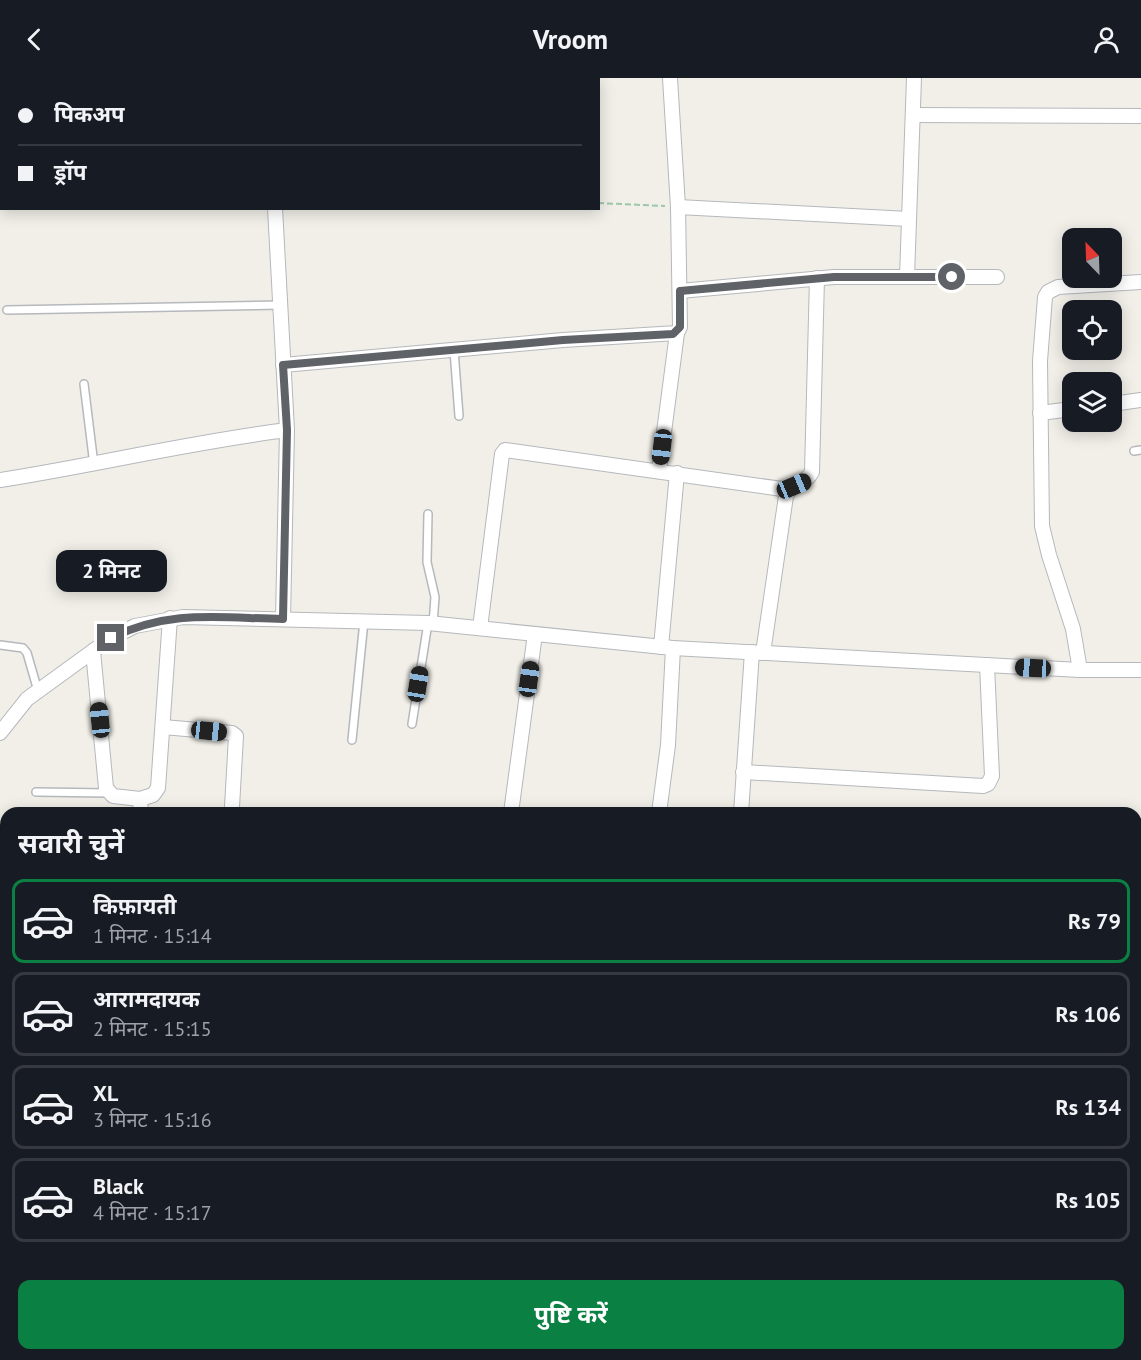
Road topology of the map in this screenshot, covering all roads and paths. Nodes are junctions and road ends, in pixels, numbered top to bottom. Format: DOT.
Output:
graph roads {
  1 [pos="670,78"];
  2 [pos="914,78"];
  3 [pos="914,115"];
  4 [pos="1141,116"];
  5 [pos="600,203"];
  6 [pos="678,207"];
  7 [pos="275,210"];
  8 [pos="909,219"];
  9 [pos="907,277"];
  10 [pos="996,277"];
  11 [pos="817,278"];
  12 [pos="1141,282"];
  13 [pos="680,291"];
  14 [pos="280,305"];
  15 [pos="7,310"];
  16 [pos="677,333"];
  17 [pos="454,350"];
  18 [pos="283,365"];
  19 [pos="84,384"];
  20 [pos="1141,400"];
  21 [pos="1122,403"];
  22 [pos="1062,410"];
  23 [pos="1040,413"];
  24 [pos="459,416"];
  25 [pos="287,430"];
  26 [pos="94,465"];
  27 [pos="659,470"];
  28 [pos="677,473"];
  29 [pos="0,480"];
  30 [pos="789,490"];
  31 [pos="428,514"];
  32 [pos="170,618"];
  33 [pos="283,619"];
  34 [pos="364,621"];
  35 [pos="430,623"];
  36 [pos="480,628"];
  37 [pos="535,634"];
  38 [pos="0,645"];
  39 [pos="667,647"];
  40 [pos="93,651"];
  41 [pos="758,653"];
  42 [pos="987,665"];
  43 [pos="1080,670"];
  44 [pos="1141,670"];
  45 [pos="38,691"];
  46 [pos="412,724"];
  47 [pos="163,727"];
  48 [pos="0,733"];
  49 [pos="352,740"];
  50 [pos="743,772"];
  51 [pos="36,792"];
  52 [pos="109,793"];
  53 [pos="141,806"];
  54 [pos="232,807"];
  55 [pos="512,807"];
  56 [pos="660,807"];
  57 [pos="741,807"];
  1 -- 6 [label="street"];
  2 -- 3 [label="street"];
  3 -- 4 [label="street"];
  3 -- 8 [label="street"];
  5 -- 6 [label="path"];
  6 -- 8 [label="street"];
  6 -- 13 [label="street"];
  7 -- 14 [label="street"];
  8 -- 9 [label="street"];
  9 -- 10 [label="street"];
  9 -- 11 [label="street"];
  11 -- 13 [label="street"];
  11 -- 30 [label="street"];
  12 -- 23 [label="street"];
  13 -- 16 [label="street"];
  14 -- 15 [label="lane"];
  14 -- 18 [label="street"];
  16 -- 17 [label="street"];
  16 -- 27 [label="street"];
  17 -- 18 [label="street"];
  17 -- 24 [label="lane"];
  18 -- 25 [label="street"];
  19 -- 26 [label="lane"];
  20 -- 21 [label="street"];
  22 -- 23 [label="street"];
  23 -- 43 [label="street"];
  25 -- 26 [label="street"];
  25 -- 33 [label="street"];
  26 -- 29 [label="street"];
  27 -- 28 [label="street"];
  27 -- 36 [label="street"];
  28 -- 30 [label="street"];
  28 -- 39 [label="street"];
  30 -- 41 [label="street"];
  31 -- 35 [label="lane"];
  32 -- 33 [label="street"];
  32 -- 40 [label="street"];
  32 -- 47 [label="street"];
  33 -- 34 [label="street"];
  34 -- 35 [label="street"];
  34 -- 49 [label="lane"];
  35 -- 36 [label="street"];
  35 -- 46 [label="lane"];
  36 -- 37 [label="street"];
  37 -- 39 [label="street"];
  37 -- 55 [label="street"];
  38 -- 45 [label="lane"];
  39 -- 41 [label="street"];
  39 -- 56 [label="street"];
  40 -- 45 [label="street"];
  40 -- 52 [label="street"];
  41 -- 42 [label="street"];
  41 -- 50 [label="street"];
  42 -- 43 [label="street"];
  42 -- 50 [label="street"];
  43 -- 44 [label="street"];
  45 -- 48 [label="street"];
  47 -- 53 [label="street"];
  47 -- 54 [label="street"];
  50 -- 57 [label="street"];
  51 -- 52 [label="lane"];
  52 -- 53 [label="street"];
}
